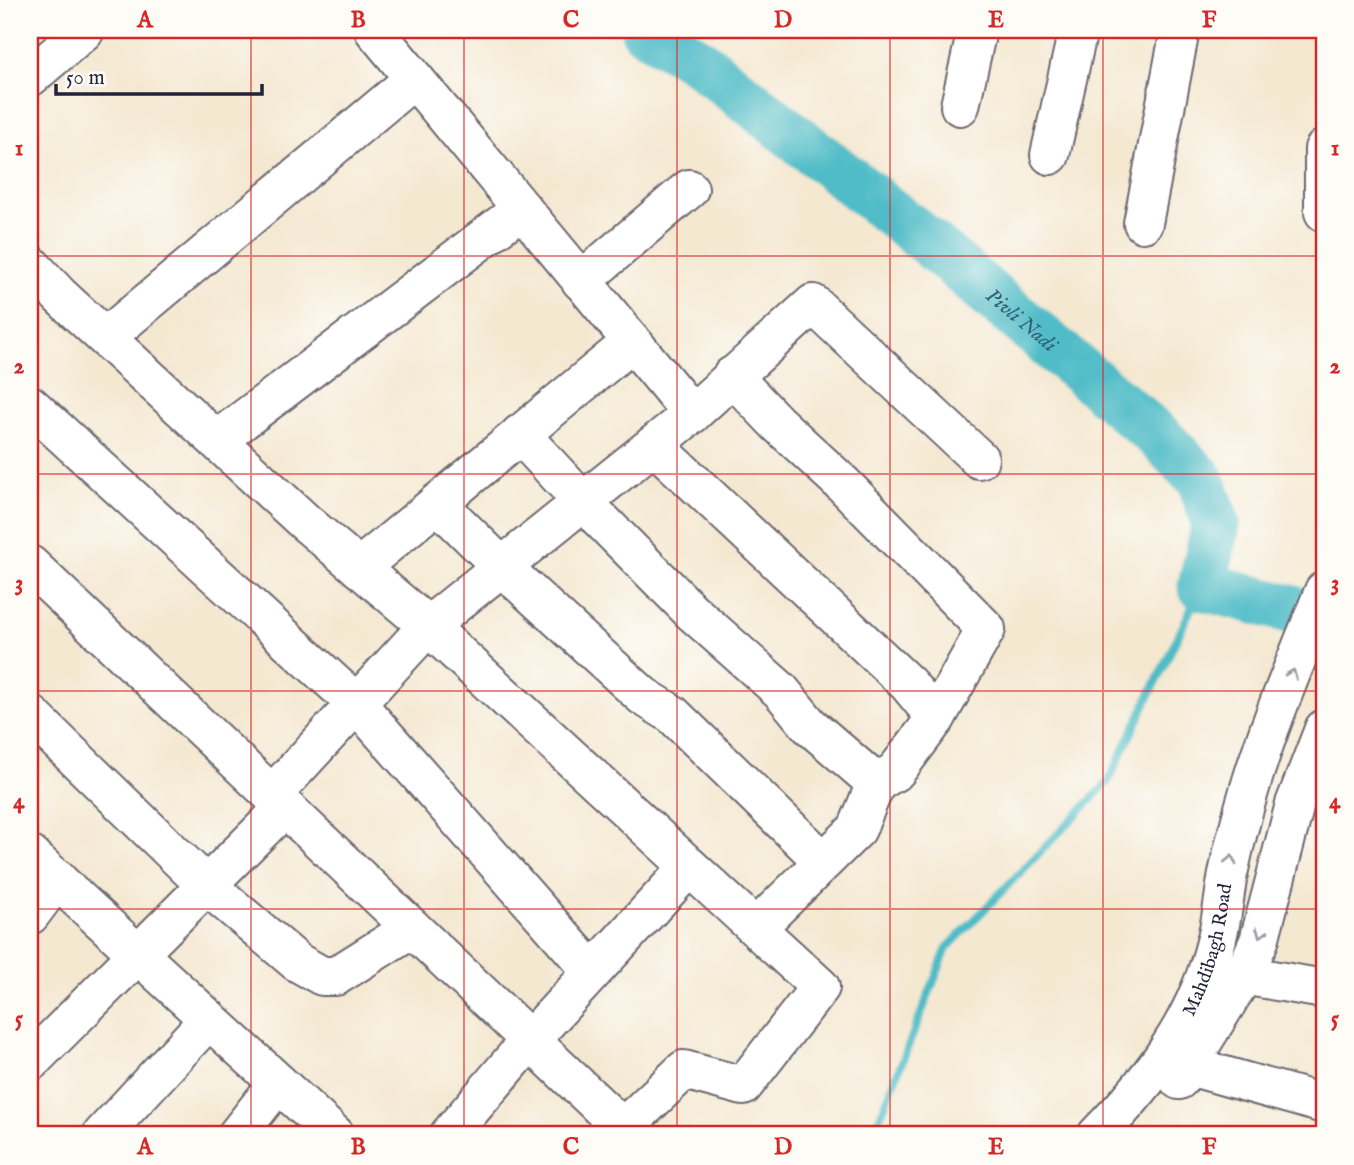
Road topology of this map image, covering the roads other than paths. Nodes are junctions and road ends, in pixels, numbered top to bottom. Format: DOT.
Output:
graph roads {
  1 [pos="85,30"];
  2 [pos="373,30"];
  3 [pos="977,30"];
  4 [pos="1078,30"];
  5 [pos="1180,30"];
  6 [pos="30,77"];
  7 [pos="414,79"];
  8 [pos="960,106"];
  9 [pos="1324,149"];
  10 [pos="1050,155"];
  11 [pos="689,189"];
  12 [pos="522,209"];
  13 [pos="1324,212"];
  14 [pos="1143,223"];
  15 [pos="30,264"];
  16 [pos="581,281"];
  17 [pos="106,337"];
  18 [pos="632,342"];
  19 [pos="732,376"];
  20 [pos="30,405"];
  21 [pos="692,414"];
  22 [pos="520,434"];
  23 [pos="217,440"];
  24 [pos="654,445"];
  25 [pos="979,459"];
  26 [pos="583,502"];
  27 [pos="437,503"];
  28 [pos="30,565"];
  29 [pos="502,567"];
  30 [pos="359,568"];
  31 [pos="1324,591"];
  32 [pos="428,626"];
  33 [pos="356,703"];
  34 [pos="30,714"];
  35 [pos="936,718"];
  36 [pos="1320,740"];
  37 [pos="876,783"];
  38 [pos="278,801"];
  39 [pos="822,861"];
  40 [pos="43,867"];
  41 [pos="689,867"];
  42 [pos="206,885"];
  43 [pos="30,915"];
  44 [pos="412,928"];
  45 [pos="756,928"];
  46 [pos="138,954"];
  47 [pos="592,971"];
  48 [pos="1226,972"];
  49 [pos="1324,989"];
  50 [pos="209,1019"];
  51 [pos="530,1040"];
  52 [pos="1177,1060"];
  53 [pos="30,1062"];
  54 [pos="278,1083"];
  55 [pos="1324,1104"];
  56 [pos="626,1132"];
  57 [pos="102,1135"];
  58 [pos="237,1135"];
  59 [pos="335,1135"];
  60 [pos="449,1135"];
  61 [pos="1097,1135"];
  62 [pos="1132,1135"];
  1 -- 6 [label="street"];
  2 -- 7 [label="street"];
  3 -- 8 [label="street"];
  4 -- 10 [label="street"];
  5 -- 14 [label="street"];
  7 -- 12 [label="street"];
  7 -- 17 [label="street"];
  9 -- 13 [label="street"];
  11 -- 16 [label="street"];
  12 -- 16 [label="street"];
  12 -- 23 [label="street"];
  15 -- 17 [label="street"];
  16 -- 18 [label="street"];
  17 -- 23 [label="street"];
  18 -- 21 [label="street"];
  18 -- 22 [label="street"];
  19 -- 21 [label="street"];
  19 -- 25 [label="street"];
  19 -- 35 [label="street"];
  20 -- 33 [label="street"];
  21 -- 24 [label="street"];
  22 -- 26 [label="street"];
  22 -- 27 [label="street"];
  23 -- 30 [label="street"];
  24 -- 26 [label="street"];
  24 -- 35 [label="street"];
  26 -- 29 [label="street"];
  26 -- 37 [label="street"];
  27 -- 29 [label="street"];
  27 -- 30 [label="street"];
  28 -- 38 [label="street"];
  29 -- 32 [label="street"];
  29 -- 39 [label="street"];
  30 -- 32 [label="street"];
  48 -- 31 [label="street, Mahdibagh Road, one-way"];
  32 -- 33 [label="street"];
  32 -- 41 [label="street"];
  33 -- 38 [label="street"];
  33 -- 47 [label="street"];
  34 -- 42 [label="street"];
  35 -- 37 [label="street"];
  36 -- 48 [label="street, Mahdibagh Road, one-way"];
  37 -- 39 [label="street"];
  38 -- 42 [label="street"];
  38 -- 44 [label="street"];
  39 -- 45 [label="street"];
  40 -- 43 [label="street"];
  40 -- 46 [label="street"];
  41 -- 45 [label="street"];
  41 -- 47 [label="street"];
  42 -- 44 [label="street"];
  42 -- 46 [label="street"];
  44 -- 51 [label="street"];
  45 -- 56 [label="street"];
  46 -- 50 [label="street"];
  46 -- 53 [label="street"];
  47 -- 51 [label="street"];
  48 -- 49 [label="street"];
  48 -- 52 [label="street, Mahdibagh Road"];
  50 -- 54 [label="street"];
  50 -- 57 [label="street"];
  51 -- 56 [label="street"];
  51 -- 60 [label="street"];
  52 -- 55 [label="street"];
  52 -- 61 [label="street, Mahdibagh Road"];
  52 -- 62 [label="street, Mahdibagh Road"];
  54 -- 58 [label="street"];
  54 -- 59 [label="street"];
}
